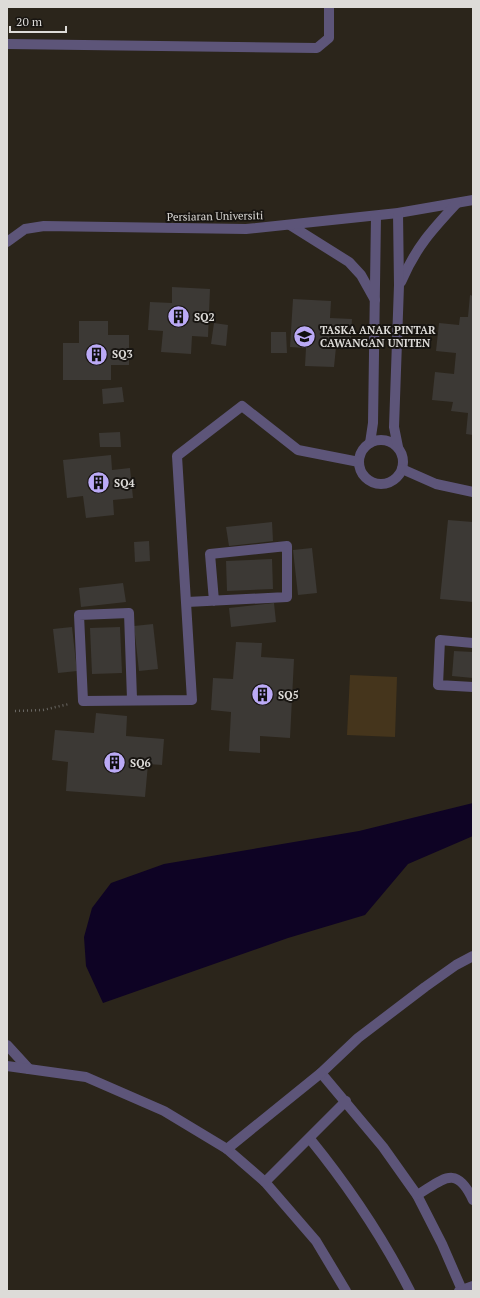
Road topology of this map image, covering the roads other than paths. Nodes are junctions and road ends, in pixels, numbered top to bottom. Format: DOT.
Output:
graph roads {
  1 [pos="329,7"];
  2 [pos="7,44"];
  3 [pos="473,200"];
  4 [pos="457,202"];
  5 [pos="398,213"];
  6 [pos="376,216"];
  7 [pos="290,225"];
  8 [pos="9,237"];
  9 [pos="400,285"];
  10 [pos="376,302"];
  11 [pos="370,443"];
  12 [pos="398,447"];
  13 [pos="359,462"];
  14 [pos="402,469"];
  15 [pos="473,492"];
  16 [pos="214,601"];
  17 [pos="186,602"];
  18 [pos="473,643"];
  19 [pos="473,687"];
  20 [pos="132,699"];
  21 [pos="473,956"];
  22 [pos="7,1045"];
  23 [pos="7,1066"];
  24 [pos="30,1069"];
  25 [pos="322,1072"];
  26 [pos="346,1102"];
  27 [pos="310,1139"];
  28 [pos="227,1149"];
  29 [pos="265,1182"];
  30 [pos="417,1195"];
  31 [pos="473,1200"];
  32 [pos="473,1286"];
  33 [pos="346,1291"];
  34 [pos="410,1291"];
  35 [pos="461,1291"];
  1 -- 2 [label="street"];
  3 -- 4 [label="street, Persiaran Universiti"];
  4 -- 5 [label="street, Persiaran Universiti"];
  4 -- 9 [label="street"];
  5 -- 6 [label="street, Persiaran Universiti"];
  5 -- 9 [label="street"];
  6 -- 7 [label="street, Persiaran Universiti"];
  6 -- 10 [label="street"];
  7 -- 8 [label="street, Persiaran Universiti"];
  7 -- 10 [label="street"];
  9 -- 12 [label="street"];
  10 -- 11 [label="street"];
  11 -- 12 [label="street"];
  11 -- 13 [label="street"];
  12 -- 14 [label="street"];
  13 -- 14 [label="street"];
  13 -- 17 [label="street"];
  14 -- 15 [label="street"];
  16 -- 16 [label="street"];
  16 -- 17 [label="street"];
  17 -- 20 [label="street"];
  18 -- 19 [label="street"];
  20 -- 20 [label="street"];
  21 -- 25 [label="street"];
  22 -- 24 [label="street"];
  23 -- 24 [label="street"];
  24 -- 28 [label="street"];
  25 -- 26 [label="street"];
  25 -- 28 [label="street"];
  26 -- 27 [label="street"];
  26 -- 30 [label="street"];
  27 -- 29 [label="street"];
  27 -- 34 [label="street"];
  28 -- 29 [label="street"];
  29 -- 33 [label="street"];
  30 -- 31 [label="street"];
  30 -- 35 [label="street"];
  32 -- 35 [label="street"];
}
